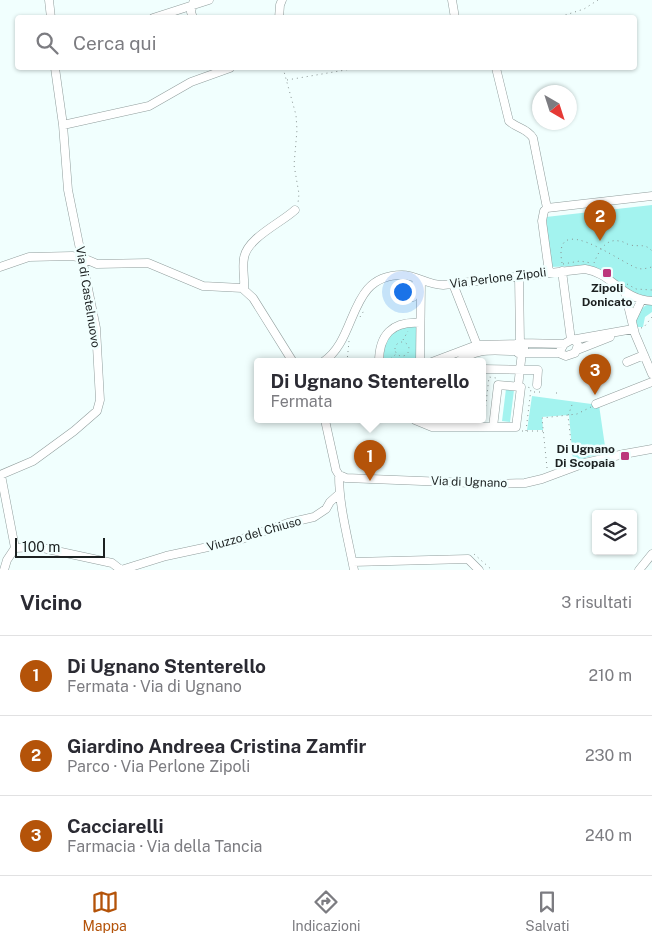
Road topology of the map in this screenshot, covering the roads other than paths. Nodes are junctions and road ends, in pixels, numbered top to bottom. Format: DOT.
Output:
graph roads {
  1 [pos="49,0"];
  2 [pos="209,0"];
  3 [pos="282,0"];
  4 [pos="452,0"];
  5 [pos="193,2"];
  6 [pos="51,15"];
  7 [pos="160,15"];
  8 [pos="192,15"];
  9 [pos="279,15"];
  10 [pos="454,15"];
  11 [pos="55,70"];
  12 [pos="211,70"];
  13 [pos="496,70"];
  14 [pos="63,125"];
  15 [pos="652,196"];
  16 [pos="547,208"];
  17 [pos="295,210"];
  18 [pos="83,258"];
  19 [pos="0,267"];
  20 [pos="562,269"];
  21 [pos="549,272"];
  22 [pos="519,276"];
  23 [pos="419,280"];
  24 [pos="453,284"];
  25 [pos="244,289"];
  26 [pos="625,293"];
  27 [pos="413,297"];
  28 [pos="642,301"];
  29 [pos="652,301"];
  30 [pos="416,323"];
  31 [pos="632,327"];
  32 [pos="570,341"];
  33 [pos="477,345"];
  34 [pos="520,347"];
  35 [pos="577,350"];
  36 [pos="559,353"];
  37 [pos="644,355"];
  38 [pos="290,358"];
  39 [pos="329,358"];
  40 [pos="379,358"];
  41 [pos="420,358"];
  42 [pos="453,358"];
  43 [pos="463,358"];
  44 [pos="627,362"];
  45 [pos="486,369"];
  46 [pos="520,369"];
  47 [pos="652,374"];
  48 [pos="652,382"];
  49 [pos="520,387"];
  50 [pos="533,390"];
  51 [pos="596,404"];
  52 [pos="326,423"];
  53 [pos="421,423"];
  54 [pos="448,423"];
  55 [pos="493,427"];
  56 [pos="652,449"];
  57 [pos="1,475"];
  58 [pos="339,475"];
  59 [pos="339,494"];
  60 [pos="15,548"];
  61 [pos="652,554"];
  62 [pos="353,566"];
  63 [pos="4,570"];
  64 [pos="121,570"];
  65 [pos="479,570"];
  66 [pos="639,570"];
  1 -- 6 [label="street"];
  2 -- 5 [label="street"];
  3 -- 9 [label="street"];
  4 -- 10 [label="street"];
  5 -- 7 [label="street"];
  5 -- 8 [label="street"];
  11 -- 14 [label="street, Via di Castelnuovo"];
  12 -- 14 [label="street"];
  13 -- 16 [label="street"];
  14 -- 18 [label="street, Via di Castelnuovo"];
  15 -- 16 [label="street"];
  16 -- 21 [label="street"];
  17 -- 25 [label="street"];
  18 -- 19 [label="street"];
  18 -- 25 [label="street"];
  18 -- 57 [label="street, Via di Castelnuovo"];
  20 -- 21 [label="street, Via Perlone Zipoli"];
  20 -- 26 [label="street, Via Perlone Zipoli"];
  20 -- 32 [label="street"];
  21 -- 22 [label="street, Via Perlone Zipoli"];
  22 -- 24 [label="street, Via Perlone Zipoli"];
  22 -- 34 [label="street"];
  23 -- 24 [label="street, Via Perlone Zipoli"];
  23 -- 27 [label="street"];
  23 -- 30 [label="street"];
  23 -- 39 [label="street, Via Perlone Zipoli"];
  24 -- 33 [label="street"];
  25 -- 38 [label="street"];
  26 -- 28 [label="street, Via Perlone Zipoli"];
  26 -- 31 [label="street"];
  28 -- 29 [label="street"];
  28 -- 31 [label="street"];
  30 -- 40 [label="street"];
  30 -- 41 [label="street"];
  31 -- 32 [label="street"];
  31 -- 35 [label="street"];
  31 -- 37 [label="street"];
  32 -- 34 [label="street"];
  32 -- 35 [label="street"];
  32 -- 36 [label="street"];
  33 -- 34 [label="street"];
  33 -- 42 [label="street"];
  34 -- 36 [label="street"];
  34 -- 43 [label="street"];
  34 -- 46 [label="street"];
  35 -- 36 [label="street"];
  37 -- 44 [label="street"];
  37 -- 47 [label="street"];
  45 -- 46 [label="street"];
  46 -- 49 [label="street"];
  46 -- 50 [label="street"];
  48 -- 51 [label="street"];
  49 -- 55 [label="street"];
  49 -- 55 [label="street"];
  52 -- 58 [label="street"];
  53 -- 54 [label="street"];
  54 -- 55 [label="street"];
  56 -- 58 [label="street, Via di Ugnano"];
  57 -- 60 [label="street"];
  58 -- 59 [label="street"];
  59 -- 62 [label="street"];
  59 -- 64 [label="street, Viuzzo del Chiuso"];
  60 -- 63 [label="street"];
  60 -- 64 [label="street, Viuzzo del Chiuso"];
  61 -- 66 [label="street"];
  62 -- 65 [label="street"];
}
